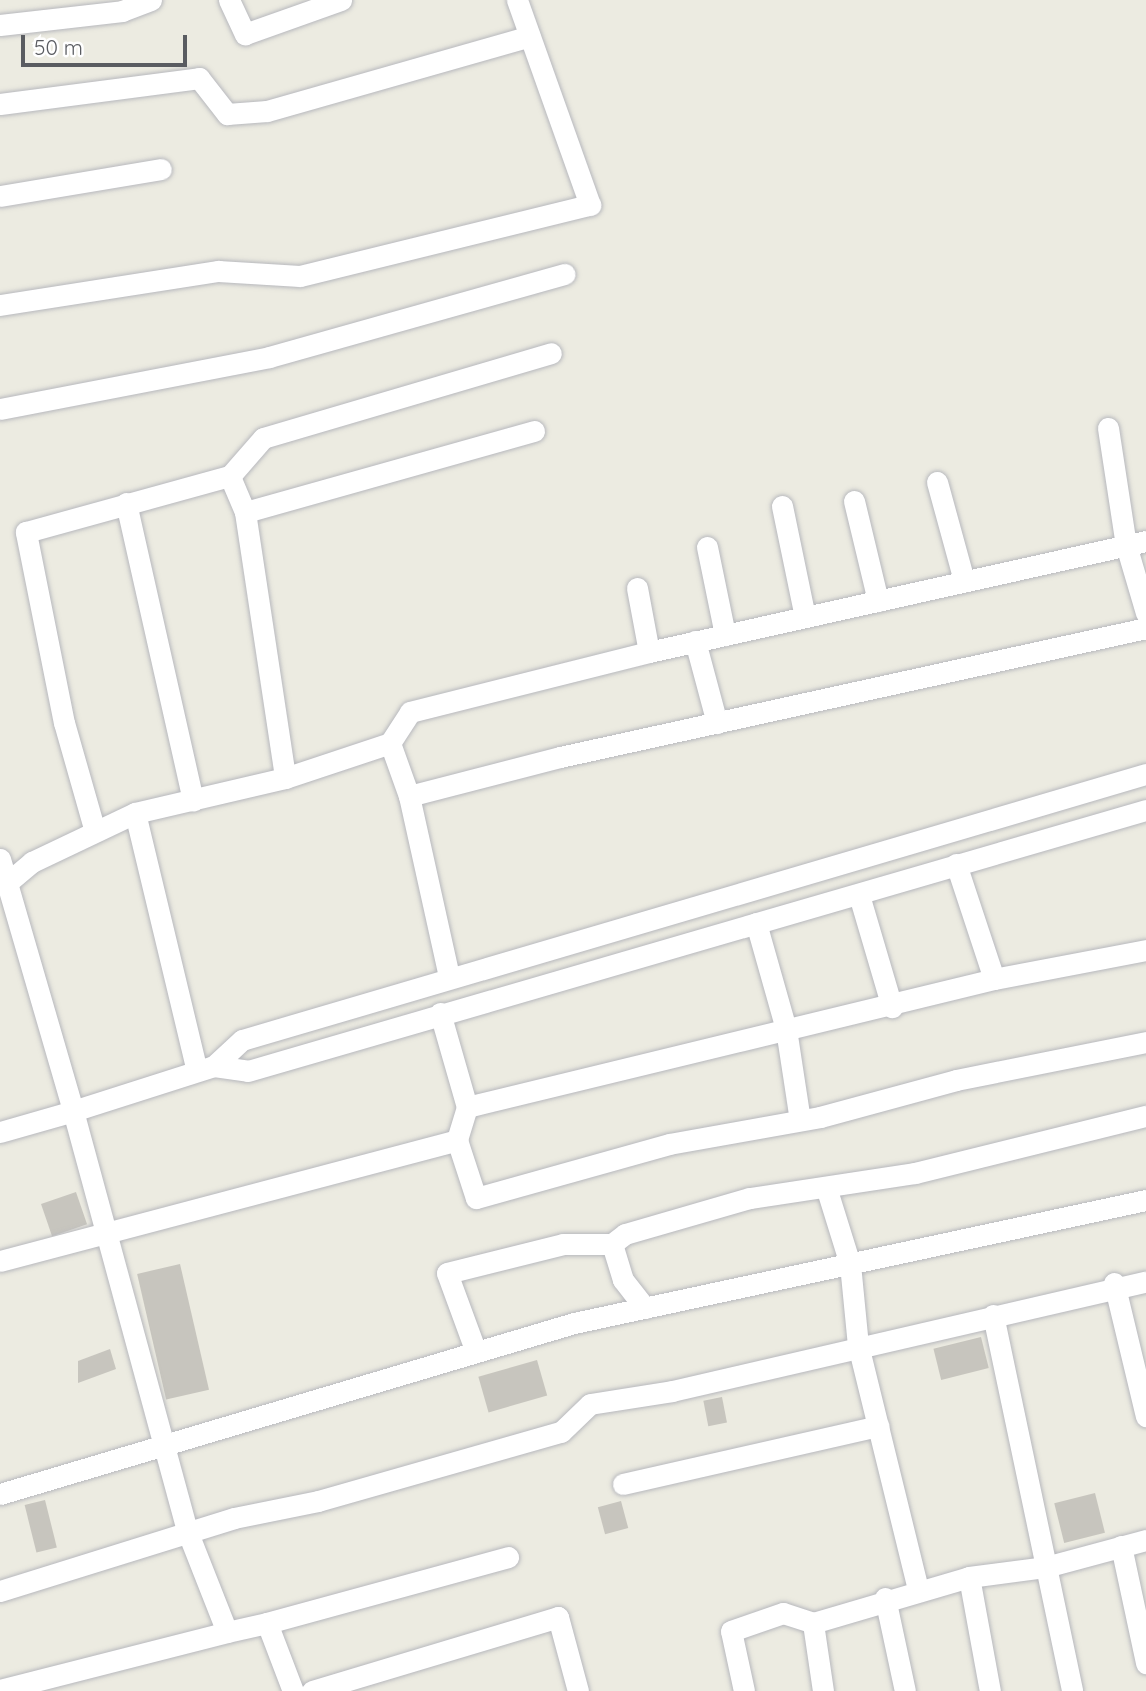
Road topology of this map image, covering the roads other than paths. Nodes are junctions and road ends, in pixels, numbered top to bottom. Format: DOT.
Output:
graph roads {
  1 [pos="151,0"];
  2 [pos="229,0"];
  3 [pos="341,0"];
  4 [pos="517,0"];
  5 [pos="0,25"];
  6 [pos="530,36"];
  7 [pos="0,104"];
  8 [pos="160,169"];
  9 [pos="0,196"];
  10 [pos="565,274"];
  11 [pos="0,305"];
  12 [pos="551,353"];
  13 [pos="0,409"];
  14 [pos="1108,428"];
  15 [pos="534,431"];
  16 [pos="230,476"];
  17 [pos="937,482"];
  18 [pos="854,501"];
  19 [pos="126,503"];
  20 [pos="782,506"];
  21 [pos="245,512"];
  22 [pos="1136,543"];
  23 [pos="707,547"];
  24 [pos="964,581"];
  25 [pos="637,588"];
  26 [pos="878,601"];
  27 [pos="1146,612"];
  28 [pos="805,617"];
  29 [pos="1146,628"];
  30 [pos="725,635"];
  31 [pos="695,641"];
  32 [pos="649,652"];
  33 [pos="717,723"];
  34 [pos="390,743"];
  35 [pos="1146,774"];
  36 [pos="285,778"];
  37 [pos="409,796"];
  38 [pos="193,801"];
  39 [pos="1146,810"];
  40 [pos="135,813"];
  41 [pos="94,828"];
  42 [pos="0,859"];
  43 [pos="956,864"];
  44 [pos="7,883"];
  45 [pos="859,895"];
  46 [pos="756,923"];
  47 [pos="1146,950"];
  48 [pos="449,976"];
  49 [pos="994,979"];
  50 [pos="892,1007"];
  51 [pos="440,1013"];
  52 [pos="786,1029"];
  53 [pos="1146,1042"];
  54 [pos="205,1069"];
  55 [pos="467,1107"];
  56 [pos="74,1111"];
  57 [pos="1146,1116"];
  58 [pos="800,1120"];
  59 [pos="0,1132"];
  60 [pos="457,1140"];
  61 [pos="826,1187"];
  62 [pos="1146,1200"];
  63 [pos="106,1233"];
  64 [pos="612,1244"];
  65 [pos="0,1261"];
  66 [pos="850,1264"];
  67 [pos="1146,1282"];
  68 [pos="1115,1286"];
  69 [pos="645,1308"];
  70 [pos="993,1315"];
  71 [pos="858,1345"];
  72 [pos="476,1352"];
  73 [pos="1146,1415"];
  74 [pos="878,1426"];
  75 [pos="163,1448"];
  76 [pos="623,1484"];
  77 [pos="0,1494"];
  78 [pos="188,1532"];
  79 [pos="1146,1540"];
  80 [pos="1121,1546"];
  81 [pos="508,1557"];
  82 [pos="1046,1567"];
  83 [pos="969,1577"];
  84 [pos="918,1590"];
  85 [pos="0,1591"];
  86 [pos="885,1598"];
  87 [pos="267,1623"];
  88 [pos="813,1623"];
  89 [pos="227,1632"];
  90 [pos="1146,1663"];
  91 [pos="0,1690"];
  92 [pos="293,1691"];
  93 [pos="312,1691"];
  94 [pos="577,1691"];
  95 [pos="744,1691"];
  96 [pos="823,1691"];
  97 [pos="905,1691"];
  98 [pos="990,1691"];
  99 [pos="1072,1691"];
  1 -- 5 [label="street"];
  2 -- 3 [label="street"];
  4 -- 6 [label="street"];
  6 -- 7 [label="street"];
  6 -- 11 [label="street"];
  8 -- 9 [label="street"];
  10 -- 13 [label="street"];
  12 -- 16 [label="street"];
  14 -- 22 [label="street"];
  15 -- 21 [label="street"];
  16 -- 19 [label="street"];
  16 -- 21 [label="street"];
  17 -- 24 [label="street"];
  18 -- 26 [label="street"];
  19 -- 38 [label="street"];
  19 -- 41 [label="street"];
  20 -- 28 [label="street"];
  21 -- 36 [label="street"];
  22 -- 24 [label="street"];
  22 -- 27 [label="street"];
  23 -- 30 [label="street"];
  24 -- 26 [label="street"];
  25 -- 32 [label="street"];
  26 -- 28 [label="street"];
  28 -- 30 [label="street"];
  29 -- 33 [label="street"];
  30 -- 31 [label="street"];
  31 -- 32 [label="street"];
  31 -- 33 [label="street"];
  32 -- 34 [label="street"];
  33 -- 37 [label="street"];
  34 -- 36 [label="street"];
  34 -- 37 [label="street"];
  35 -- 48 [label="street"];
  36 -- 38 [label="street"];
  37 -- 48 [label="street"];
  38 -- 40 [label="street"];
  39 -- 43 [label="street"];
  40 -- 41 [label="street"];
  40 -- 54 [label="street"];
  41 -- 44 [label="street"];
  42 -- 44 [label="street"];
  43 -- 45 [label="street"];
  43 -- 49 [label="street"];
  44 -- 56 [label="street"];
  45 -- 46 [label="street"];
  45 -- 50 [label="street"];
  46 -- 51 [label="street"];
  46 -- 52 [label="street"];
  47 -- 49 [label="street"];
  48 -- 54 [label="street"];
  49 -- 50 [label="street"];
  50 -- 52 [label="street"];
  51 -- 54 [label="street"];
  51 -- 55 [label="street"];
  52 -- 55 [label="street"];
  52 -- 58 [label="street"];
  53 -- 58 [label="street"];
  54 -- 56 [label="street"];
  55 -- 60 [label="street"];
  56 -- 59 [label="street"];
  56 -- 63 [label="street"];
  57 -- 61 [label="street"];
  58 -- 60 [label="street"];
  60 -- 63 [label="street"];
  61 -- 64 [label="street"];
  61 -- 66 [label="street"];
  62 -- 66 [label="street"];
  63 -- 65 [label="street"];
  63 -- 75 [label="street"];
  64 -- 69 [label="street"];
  64 -- 72 [label="street"];
  66 -- 69 [label="street"];
  66 -- 71 [label="street"];
  67 -- 68 [label="street"];
  68 -- 70 [label="street"];
  68 -- 73 [label="street"];
  69 -- 72 [label="street"];
  70 -- 71 [label="street"];
  70 -- 82 [label="street"];
  71 -- 74 [label="street"];
  71 -- 78 [label="street"];
  72 -- 75 [label="street"];
  74 -- 76 [label="street"];
  74 -- 84 [label="street"];
  75 -- 77 [label="street"];
  75 -- 78 [label="street"];
  78 -- 85 [label="street"];
  78 -- 89 [label="street"];
  79 -- 80 [label="street"];
  80 -- 82 [label="street"];
  80 -- 90 [label="street"];
  81 -- 87 [label="street"];
  82 -- 83 [label="street"];
  82 -- 99 [label="street"];
  83 -- 84 [label="street"];
  83 -- 98 [label="street"];
  84 -- 86 [label="street"];
  86 -- 88 [label="street"];
  86 -- 97 [label="street"];
  87 -- 89 [label="street"];
  87 -- 92 [label="street"];
  88 -- 95 [label="street"];
  88 -- 96 [label="street"];
  89 -- 91 [label="street"];
  93 -- 94 [label="street"];
}
